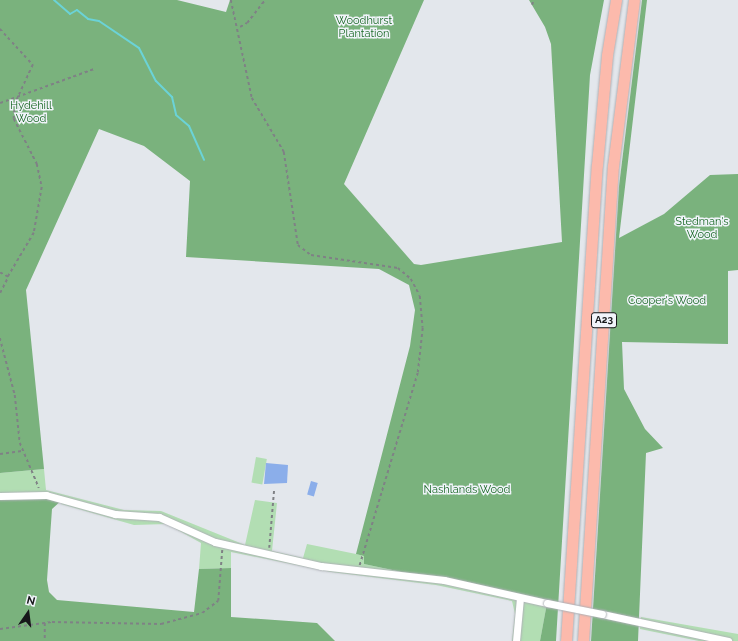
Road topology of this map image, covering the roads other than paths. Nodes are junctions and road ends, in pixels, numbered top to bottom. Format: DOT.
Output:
graph roads {
  1 [pos="616,0"];
  2 [pos="634,0"];
  3 [pos="0,496"];
  4 [pos="520,598"];
  5 [pos="516,641"];
  6 [pos="566,641"];
  7 [pos="583,641"];
  8 [pos="728,641"];
  1 -- 6 [label="highway, A23"];
  2 -- 7 [label="highway, A23"];
  3 -- 4 [label="street"];
  4 -- 5 [label="street"];
  4 -- 8 [label="street, bridge"];
}
